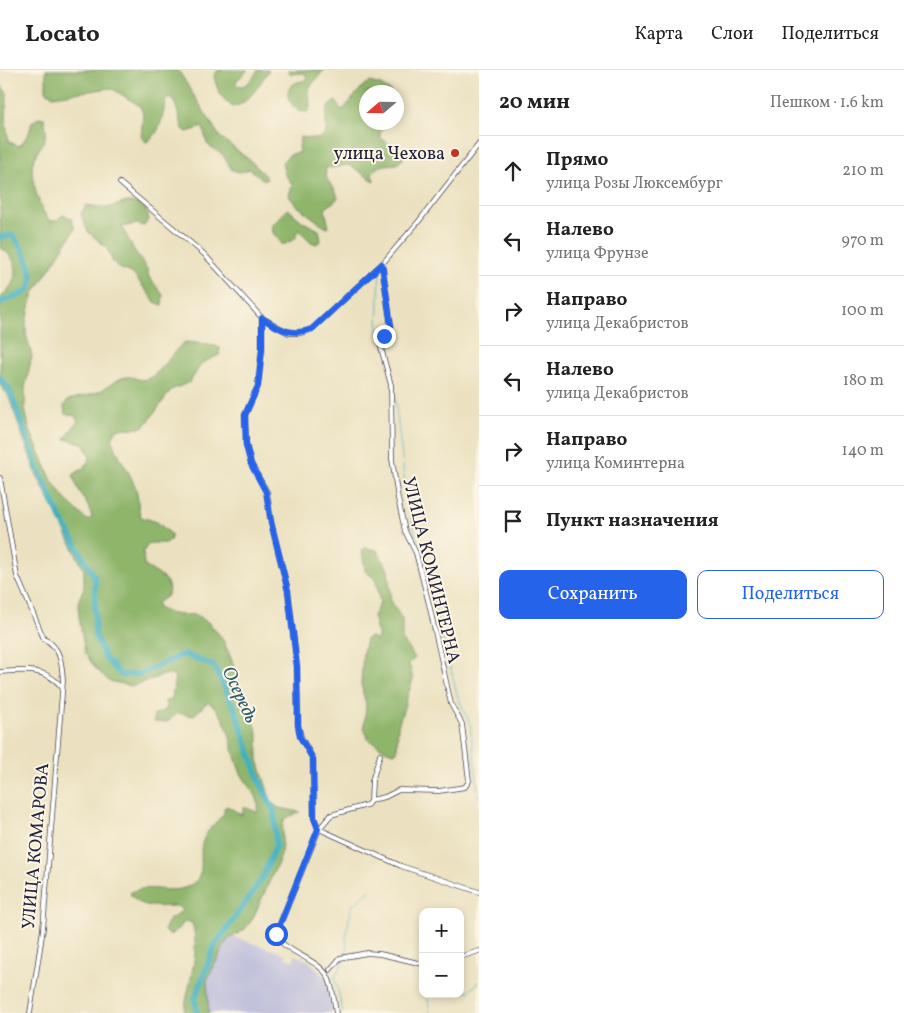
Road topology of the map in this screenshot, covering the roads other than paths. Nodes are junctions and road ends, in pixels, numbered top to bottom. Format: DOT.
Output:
graph roads {
  1 [pos="479,144"];
  2 [pos="120,182"];
  3 [pos="382,264"];
  4 [pos="262,318"];
  5 [pos="0,478"];
  6 [pos="0,672"];
  7 [pos="62,687"];
  8 [pos="380,755"];
  9 [pos="371,800"];
  10 [pos="318,829"];
  11 [pos="479,892"];
  12 [pos="479,951"];
  13 [pos="464,956"];
  14 [pos="419,963"];
  15 [pos="330,970"];
  16 [pos="30,1013"];
  17 [pos="336,1013"];
  1 -- 3 [label="street"];
  2 -- 4 [label="street"];
  3 -- 4 [label="street"];
  3 -- 9 [label="street, УЛИЦА КОМИНТЕРНА"];
  4 -- 10 [label="street"];
  5 -- 7 [label="street, УЛИЦА КОМАРОВА"];
  6 -- 7 [label="street"];
  7 -- 16 [label="street, УЛИЦА КОМАРОВА"];
  8 -- 9 [label="street"];
  9 -- 10 [label="street, УЛИЦА КОМИНТЕРНА"];
  10 -- 11 [label="street"];
  10 -- 17 [label="street"];
  12 -- 13 [label="street"];
  14 -- 15 [label="street"];
}
